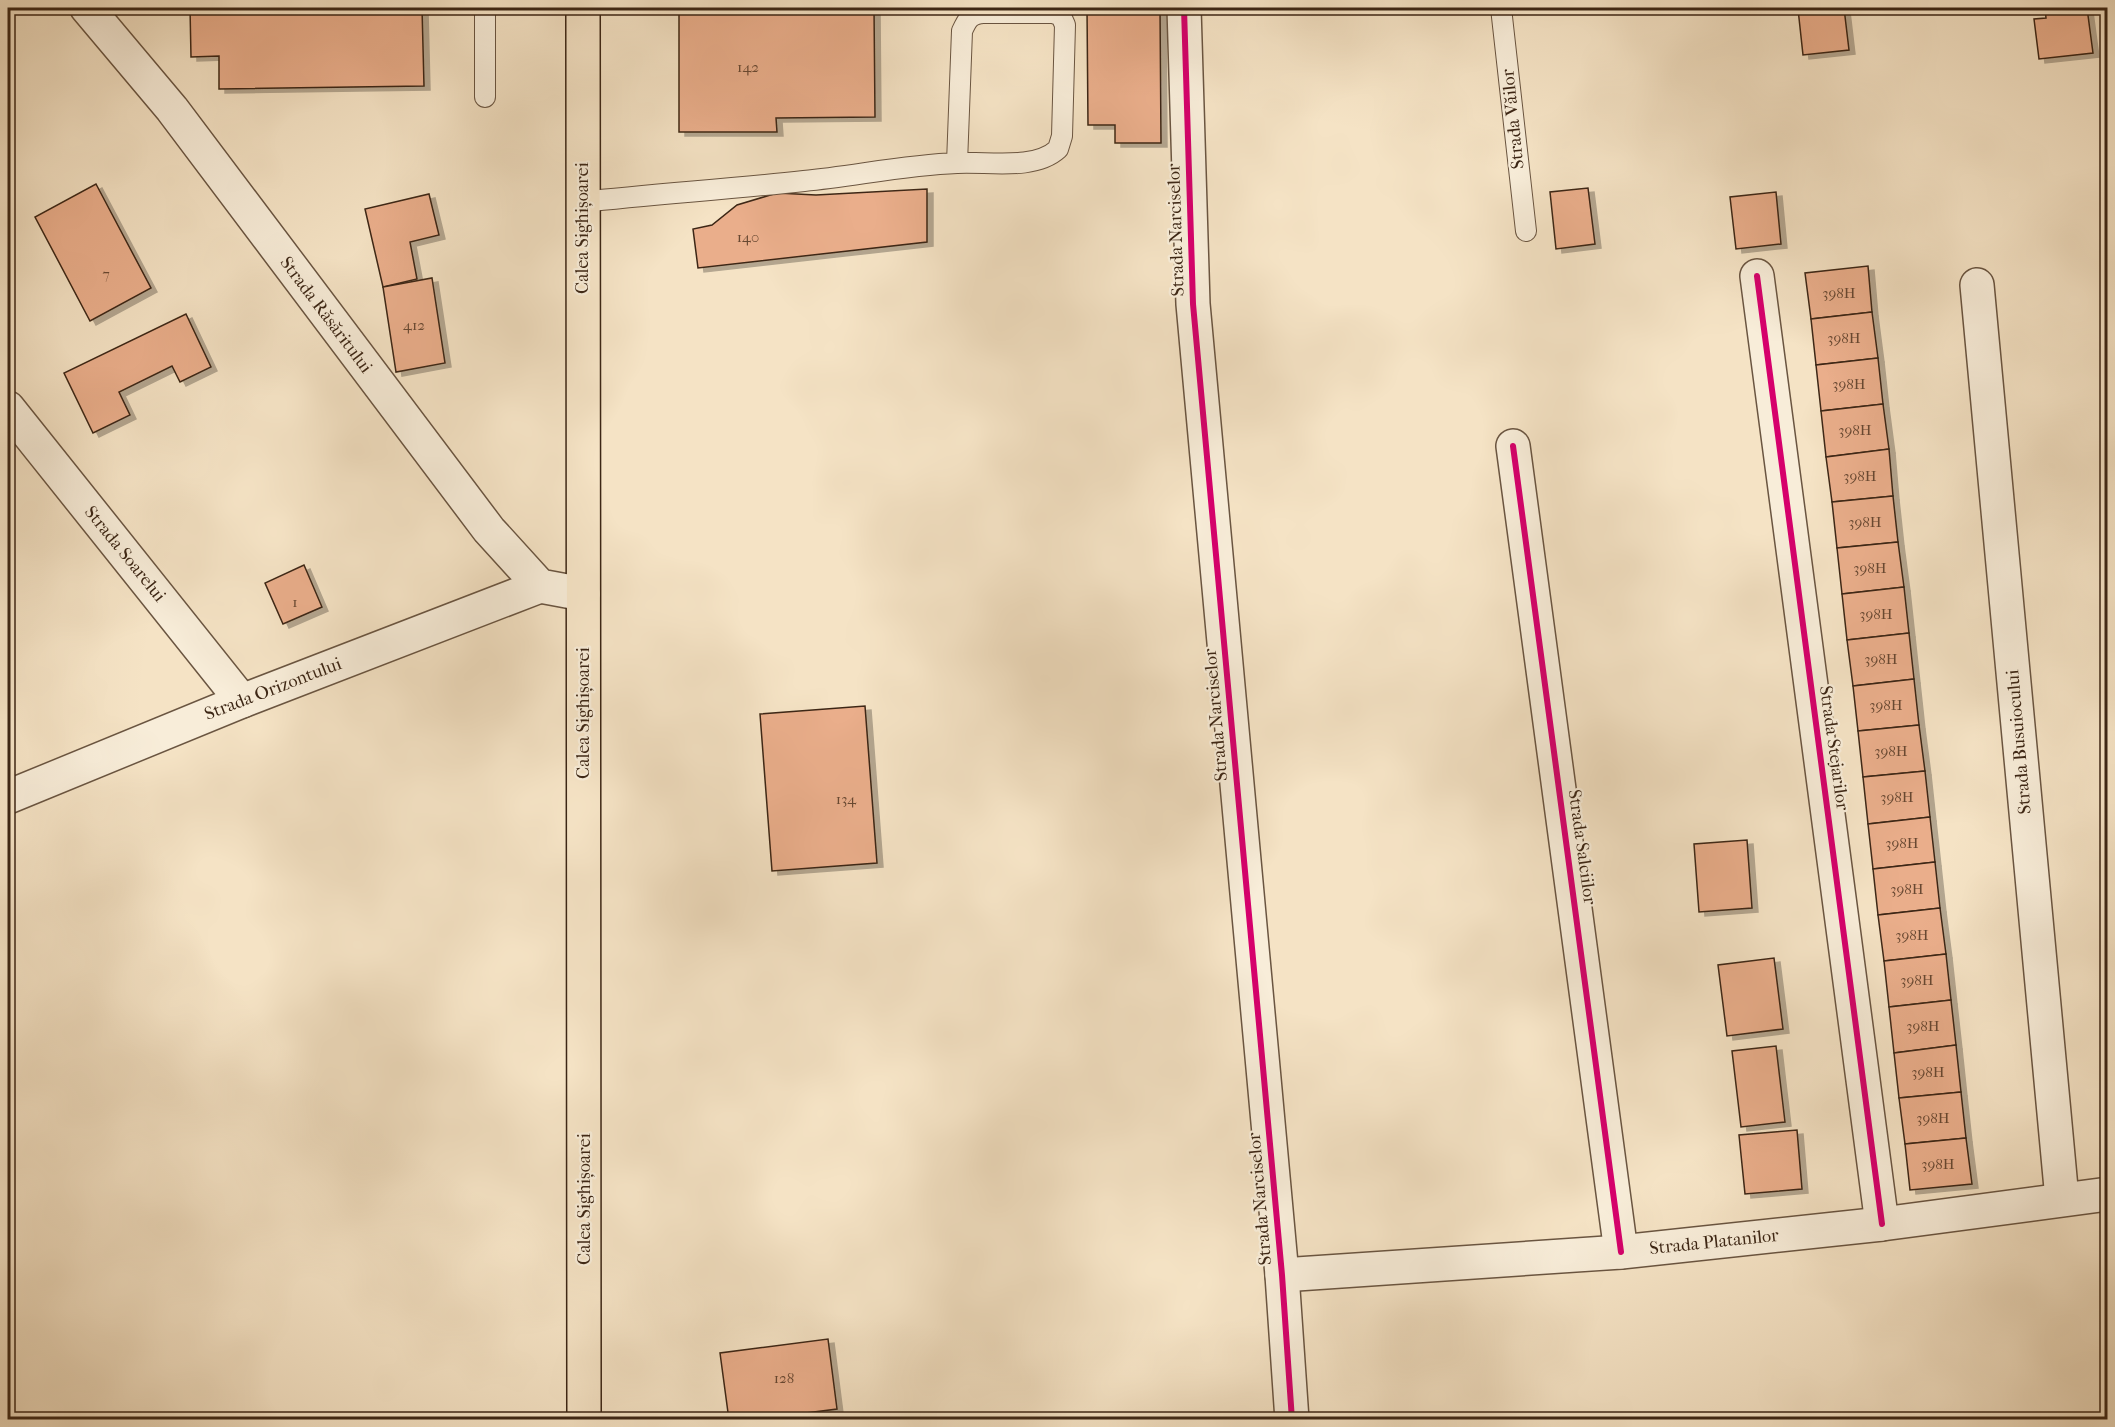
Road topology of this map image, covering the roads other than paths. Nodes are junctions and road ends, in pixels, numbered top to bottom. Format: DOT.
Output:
graph roads {
  1 [pos="87,8"];
  2 [pos="485,8"];
  3 [pos="583,8"];
  4 [pos="1184,8"];
  5 [pos="1501,8"];
  6 [pos="485,97"];
  7 [pos="957,163"];
  8 [pos="582,202"];
  9 [pos="1526,231"];
  10 [pos="1757,276"];
  11 [pos="1977,285"];
  12 [pos="8,408"];
  13 [pos="1513,446"];
  14 [pos="540,586"];
  15 [pos="583,594"];
  16 [pos="242,700"];
  17 [pos="8,797"];
  18 [pos="2108,1194"];
  19 [pos="2061,1199"];
  20 [pos="1882,1224"];
  21 [pos="1621,1252"];
  22 [pos="1282,1275"];
  23 [pos="584,1419"];
  24 [pos="1292,1419"];
  1 -- 14 [label="street, Strada Răsăritului"];
  2 -- 6 [label="lane"];
  3 -- 8 [label="highway, Calea Sighișoarei"];
  4 -- 22 [label="street, Strada Narciselor"];
  5 -- 9 [label="lane, Strada Văilor"];
  7 -- 7 [label="lane"];
  7 -- 8 [label="lane"];
  8 -- 15 [label="highway, Calea Sighișoarei"];
  10 -- 20 [label="street, Strada Stejarilor"];
  11 -- 19 [label="street, Strada Busuiocului"];
  12 -- 16 [label="street, Strada Soarelui"];
  13 -- 21 [label="street, Strada Salciilor"];
  14 -- 15 [label="street"];
  14 -- 16 [label="street, Strada Orizontului"];
  15 -- 23 [label="highway, Calea Sighișoarei"];
  16 -- 17 [label="street, Strada Orizontului"];
  18 -- 19 [label="street, Strada Platanilor"];
  19 -- 20 [label="street, Strada Platanilor"];
  20 -- 21 [label="street, Strada Platanilor"];
  21 -- 22 [label="street, Strada Platanilor"];
  22 -- 24 [label="street, Strada Narciselor"];
}
